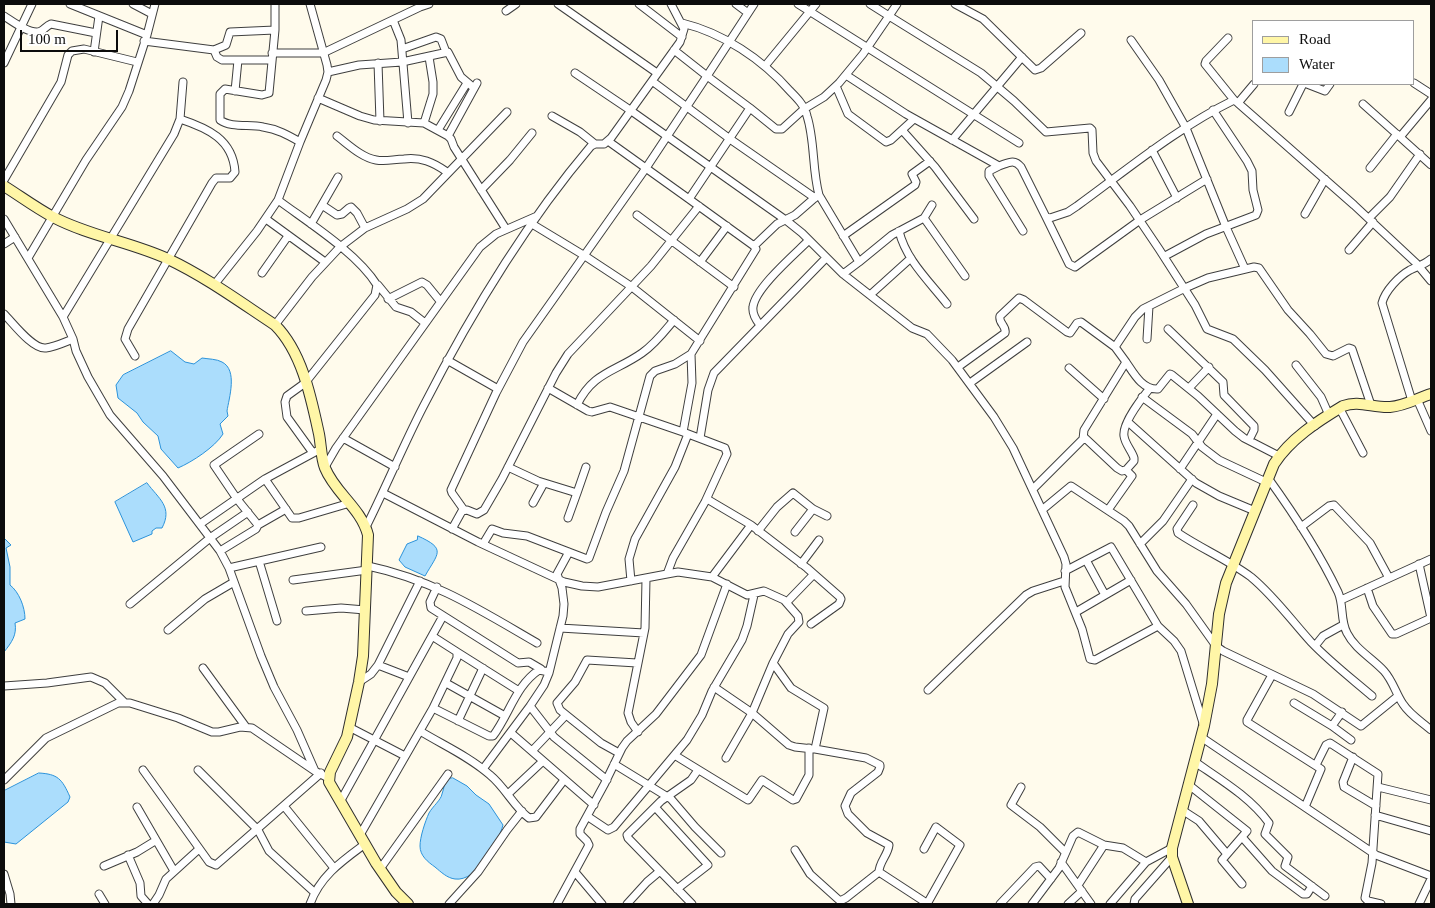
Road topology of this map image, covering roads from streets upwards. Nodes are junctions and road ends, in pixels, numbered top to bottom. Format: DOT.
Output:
graph roads {
  1 [pos="32,4"];
  2 [pos="70,4"];
  3 [pos="133,4"];
  4 [pos="155,4"];
  5 [pos="275,4"];
  6 [pos="310,4"];
  7 [pos="429,4"];
  8 [pos="516,4"];
  9 [pos="558,4"];
  10 [pos="639,4"];
  11 [pos="671,4"];
  12 [pos="736,4"];
  13 [pos="754,4"];
  14 [pos="798,4"];
  15 [pos="816,4"];
  16 [pos="870,4"];
  17 [pos="897,4"];
  18 [pos="955,4"];
  19 [pos="420,5"];
  20 [pos="506,11"];
  21 [pos="810,11"];
  22 [pos="748,13"];
  23 [pos="152,14"];
  24 [pos="4,16"];
  25 [pos="99,16"];
  26 [pos="889,16"];
  27 [pos="393,20"];
  28 [pos="682,23"];
  29 [pos="21,27"];
  30 [pos="276,30"];
  31 [pos="96,33"];
  32 [pos="1081,34"];
  33 [pos="682,37"];
  34 [pos="146,38"];
  35 [pos="1228,38"];
  36 [pos="1131,40"];
  37 [pos="728,42"];
  38 [pos="868,46"];
  39 [pos="402,48"];
  40 [pos="214,50"];
  41 [pos="674,50"];
  42 [pos="94,52"];
  43 [pos="446,52"];
  44 [pos="323,53"];
  45 [pos="272,57"];
  46 [pos="429,57"];
  47 [pos="1022,57"];
  48 [pos="238,60"];
  49 [pos="137,62"];
  50 [pos="402,62"];
  51 [pos="4,63"];
  52 [pos="378,63"];
  53 [pos="765,66"];
  54 [pos="328,72"];
  55 [pos="574,73"];
  56 [pos="657,73"];
  57 [pos="846,75"];
  58 [pos="708,76"];
  59 [pos="652,81"];
  60 [pos="183,82"];
  61 [pos="467,83"];
  62 [pos="1415,83"];
  63 [pos="997,85"];
  64 [pos="1253,85"];
  65 [pos="1304,85"];
  66 [pos="1308,85"];
  67 [pos="1329,85"];
  68 [pos="836,86"];
  69 [pos="235,91"];
  70 [pos="1431,94"];
  71 [pos="318,98"];
  72 [pos="1431,100"];
  73 [pos="1236,101"];
  74 [pos="1363,104"];
  75 [pos="687,107"];
  76 [pos="750,108"];
  77 [pos="804,109"];
  78 [pos="630,110"];
  79 [pos="1213,110"];
  80 [pos="507,112"];
  81 [pos="1289,112"];
  82 [pos="973,114"];
  83 [pos="552,116"];
  84 [pos="180,119"];
  85 [pos="914,119"];
  86 [pos="380,121"];
  87 [pos="408,123"];
  88 [pos="424,123"];
  89 [pos="1186,128"];
  90 [pos="438,130"];
  91 [pos="902,130"];
  92 [pos="532,133"];
  93 [pos="1399,135"];
  94 [pos="337,136"];
  95 [pos="448,136"];
  96 [pos="667,137"];
  97 [pos="730,139"];
  98 [pos="952,140"];
  99 [pos="608,141"];
  100 [pos="300,142"];
  101 [pos="1019,142"];
  102 [pos="595,144"];
  103 [pos="1152,150"];
  104 [pos="1420,154"];
  105 [pos="462,158"];
  106 [pos="930,161"];
  107 [pos="1431,165"];
  108 [pos="999,166"];
  109 [pos="646,168"];
  110 [pos="710,168"];
  111 [pos="1370,168"];
  112 [pos="447,172"];
  113 [pos="338,177"];
  114 [pos="1207,179"];
  115 [pos="1325,179"];
  116 [pos="4,180"];
  117 [pos="1111,181"];
  118 [pos="4,186"];
  119 [pos="481,190"];
  120 [pos="817,196"];
  121 [pos="1177,198"];
  122 [pos="689,199"];
  123 [pos="278,200"];
  124 [pos="322,205"];
  125 [pos="932,205"];
  126 [pos="699,206"];
  127 [pos="1304,214"];
  128 [pos="637,215"];
  129 [pos="538,216"];
  130 [pos="53,217"];
  131 [pos="1046,217"];
  132 [pos="924,218"];
  133 [pos="4,219"];
  134 [pos="266,219"];
  135 [pos="974,219"];
  136 [pos="786,220"];
  137 [pos="1140,220"];
  138 [pos="1370,220"];
  139 [pos="311,224"];
  140 [pos="532,224"];
  141 [pos="727,226"];
  142 [pos="1226,227"];
  143 [pos="365,228"];
  144 [pos="506,229"];
  145 [pos="899,231"];
  146 [pos="1023,231"];
  147 [pos="288,236"];
  148 [pos="843,236"];
  149 [pos="15,237"];
  150 [pos="109,239"];
  151 [pos="809,240"];
  152 [pos="671,241"];
  153 [pos="4,244"];
  154 [pos="754,246"];
  155 [pos="340,247"];
  156 [pos="1349,250"];
  157 [pos="585,256"];
  158 [pos="1164,256"];
  159 [pos="28,258"];
  160 [pos="826,258"];
  161 [pos="911,258"];
  162 [pos="168,259"];
  163 [pos="1431,259"];
  164 [pos="325,262"];
  165 [pos="700,262"];
  166 [pos="859,262"];
  167 [pos="1420,267"];
  168 [pos="1245,269"];
  169 [pos="262,273"];
  170 [pos="843,274"];
  171 [pos="965,276"];
  172 [pos="1431,282"];
  173 [pos="214,285"];
  174 [pos="377,285"];
  175 [pos="734,286"];
  176 [pos="632,287"];
  177 [pos="1185,288"];
  178 [pos="870,295"];
  179 [pos="388,299"];
  180 [pos="440,301"];
  181 [pos="947,304"];
  182 [pos="1149,306"];
  183 [pos="4,314"];
  184 [pos="62,317"];
  185 [pos="674,320"];
  186 [pos="425,323"];
  187 [pos="275,325"];
  188 [pos="760,325"];
  189 [pos="1168,329"];
  190 [pos="73,339"];
  191 [pos="1147,339"];
  192 [pos="700,341"];
  193 [pos="1026,342"];
  194 [pos="1115,346"];
  195 [pos="692,354"];
  196 [pos="135,356"];
  197 [pos="447,360"];
  198 [pos="1126,362"];
  199 [pos="1296,365"];
  200 [pos="958,367"];
  201 [pos="1209,367"];
  202 [pos="1069,368"];
  203 [pos="305,383"];
  204 [pos="970,383"];
  205 [pos="548,388"];
  206 [pos="1150,388"];
  207 [pos="1189,388"];
  208 [pos="498,390"];
  209 [pos="1431,394"];
  210 [pos="1142,397"];
  211 [pos="1104,398"];
  212 [pos="1414,400"];
  213 [pos="577,405"];
  214 [pos="1371,405"];
  215 [pos="1340,408"];
  216 [pos="1217,414"];
  217 [pos="1329,415"];
  218 [pos="640,416"];
  219 [pos="1128,422"];
  220 [pos="1315,426"];
  221 [pos="1431,431"];
  222 [pos="686,433"];
  223 [pos="259,434"];
  224 [pos="1084,437"];
  225 [pos="343,438"];
  226 [pos="700,438"];
  227 [pos="1249,440"];
  228 [pos="1198,442"];
  229 [pos="317,450"];
  230 [pos="1363,453"];
  231 [pos="1279,456"];
  232 [pos="324,466"];
  233 [pos="395,467"];
  234 [pos="508,467"];
  235 [pos="586,467"];
  236 [pos="1180,469"];
  237 [pos="1126,470"];
  238 [pos="265,479"];
  239 [pos="1192,479"];
  240 [pos="1267,480"];
  241 [pos="544,483"];
  242 [pos="1033,489"];
  243 [pos="383,493"];
  244 [pos="577,493"];
  245 [pos="237,499"];
  246 [pos="707,499"];
  247 [pos="350,503"];
  248 [pos="533,503"];
  249 [pos="1192,505"];
  250 [pos="286,509"];
  251 [pos="813,509"];
  252 [pos="464,510"];
  253 [pos="1042,510"];
  254 [pos="1108,510"];
  255 [pos="1255,510"];
  256 [pos="248,512"];
  257 [pos="827,516"];
  258 [pos="568,518"];
  259 [pos="200,524"];
  260 [pos="258,525"];
  261 [pos="751,525"];
  262 [pos="366,527"];
  263 [pos="1301,527"];
  264 [pos="452,529"];
  265 [pos="758,530"];
  266 [pos="795,532"];
  267 [pos="210,538"];
  268 [pos="819,540"];
  269 [pos="483,544"];
  270 [pos="1140,544"];
  271 [pos="321,547"];
  272 [pos="220,551"];
  273 [pos="569,552"];
  274 [pos="1431,559"];
  275 [pos="1086,560"];
  276 [pos="259,561"];
  277 [pos="802,564"];
  278 [pos="1233,564"];
  279 [pos="1419,564"];
  280 [pos="229,568"];
  281 [pos="367,568"];
  282 [pos="1066,571"];
  283 [pos="666,574"];
  284 [pos="814,574"];
  285 [pos="712,577"];
  286 [pos="1389,578"];
  287 [pos="558,579"];
  288 [pos="646,579"];
  289 [pos="293,580"];
  290 [pos="1131,580"];
  291 [pos="420,581"];
  292 [pos="631,581"];
  293 [pos="1064,581"];
  294 [pos="234,582"];
  295 [pos="727,584"];
  296 [pos="437,587"];
  297 [pos="1367,588"];
  298 [pos="754,595"];
  299 [pos="1105,595"];
  300 [pos="1341,600"];
  301 [pos="787,602"];
  302 [pos="130,604"];
  303 [pos="365,610"];
  304 [pos="306,611"];
  305 [pos="1076,612"];
  306 [pos="443,616"];
  307 [pos="1431,618"];
  308 [pos="277,622"];
  309 [pos="811,624"];
  310 [pos="1343,625"];
  311 [pos="1158,626"];
  312 [pos="560,628"];
  313 [pos="168,630"];
  314 [pos="644,633"];
  315 [pos="432,636"];
  316 [pos="537,643"];
  317 [pos="1216,646"];
  318 [pos="1314,646"];
  319 [pos="457,652"];
  320 [pos="637,663"];
  321 [pos="773,663"];
  322 [pos="378,664"];
  323 [pos="203,668"];
  324 [pos="482,668"];
  325 [pos="541,669"];
  326 [pos="550,672"];
  327 [pos="1272,675"];
  328 [pos="409,677"];
  329 [pos="359,682"];
  330 [pos="446,683"];
  331 [pos="4,686"];
  332 [pos="714,687"];
  333 [pos="928,690"];
  334 [pos="520,691"];
  335 [pos="470,696"];
  336 [pos="1372,696"];
  337 [pos="1398,696"];
  338 [pos="124,702"];
  339 [pos="1294,703"];
  340 [pos="530,706"];
  341 [pos="433,708"];
  342 [pos="1342,712"];
  343 [pos="752,713"];
  344 [pos="566,715"];
  345 [pos="505,716"];
  346 [pos="458,721"];
  347 [pos="1204,726"];
  348 [pos="1332,726"];
  349 [pos="246,727"];
  350 [pos="349,727"];
  351 [pos="420,730"];
  352 [pos="1431,730"];
  353 [pos="638,732"];
  354 [pos="511,733"];
  355 [pos="550,733"];
  356 [pos="1201,737"];
  357 [pos="374,740"];
  358 [pos="1351,740"];
  359 [pos="812,749"];
  360 [pos="532,752"];
  361 [pos="619,753"];
  362 [pos="405,756"];
  363 [pos="676,756"];
  364 [pos="726,758"];
  365 [pos="1353,758"];
  366 [pos="543,761"];
  367 [pos="1195,762"];
  368 [pos="614,764"];
  369 [pos="1316,765"];
  370 [pos="483,769"];
  371 [pos="143,770"];
  372 [pos="198,770"];
  373 [pos="698,770"];
  374 [pos="321,774"];
  375 [pos="448,774"];
  376 [pos="5,777"];
  377 [pos="564,780"];
  378 [pos="607,780"];
  379 [pos="1189,785"];
  380 [pos="649,786"];
  381 [pos="1021,787"];
  382 [pos="1378,787"];
  383 [pos="508,794"];
  384 [pos="667,796"];
  385 [pos="1431,800"];
  386 [pos="340,802"];
  387 [pos="594,805"];
  388 [pos="284,806"];
  389 [pos="1376,806"];
  390 [pos="137,807"];
  391 [pos="655,807"];
  392 [pos="1305,807"];
  393 [pos="1182,810"];
  394 [pos="522,811"];
  395 [pos="1375,815"];
  396 [pos="588,816"];
  397 [pos="258,830"];
  398 [pos="1431,831"];
  399 [pos="1242,837"];
  400 [pos="362,839"];
  401 [pos="155,841"];
  402 [pos="1104,846"];
  403 [pos="199,849"];
  404 [pos="924,849"];
  405 [pos="795,850"];
  406 [pos="1065,852"];
  407 [pos="1371,852"];
  408 [pos="721,853"];
  409 [pos="1172,853"];
  410 [pos="1227,854"];
  411 [pos="128,855"];
  412 [pos="1061,862"];
  413 [pos="1146,862"];
  414 [pos="104,866"];
  415 [pos="334,868"];
  416 [pos="380,869"];
  417 [pos="174,871"];
  418 [pos="660,871"];
  419 [pos="575,872"];
  420 [pos="879,872"];
  421 [pos="4,874"];
  422 [pos="1431,877"];
  423 [pos="1051,879"];
  424 [pos="1242,884"];
  425 [pos="1312,886"];
  426 [pos="677,888"];
  427 [pos="1080,888"];
  428 [pos="314,892"];
  429 [pos="100,894"];
  430 [pos="1325,896"];
  431 [pos="11,904"];
  432 [pos="105,904"];
  433 [pos="148,904"];
  434 [pos="153,904"];
  435 [pos="310,904"];
  436 [pos="406,904"];
  437 [pos="449,904"];
  438 [pos="558,904"];
  439 [pos="602,904"];
  440 [pos="627,904"];
  441 [pos="692,904"];
  442 [pos="928,904"];
  443 [pos="1000,904"];
  444 [pos="1032,904"];
  445 [pos="1068,904"];
  446 [pos="1091,904"];
  447 [pos="1110,904"];
  448 [pos="1134,904"];
  449 [pos="1188,904"];
  450 [pos="1381,904"];
  451 [pos="1419,904"];
  1 -- 29 [label="street"];
  2 -- 25 [label="street"];
  3 -- 23 [label="street"];
  4 -- 23 [label="street"];
  5 -- 30 [label="street"];
  6 -- 44 [label="street"];
  7 -- 19 [label="street"];
  8 -- 20 [label="street"];
  9 -- 56 [label="street"];
  10 -- 33 [label="street"];
  11 -- 28 [label="street"];
  12 -- 22 [label="street"];
  13 -- 22 [label="street"];
  14 -- 21 [label="street"];
  15 -- 21 [label="street"];
  16 -- 26 [label="street"];
  17 -- 26 [label="street"];
  18 -- 47 [label="street"];
  19 -- 27 [label="street"];
  21 -- 38 [label="street"];
  21 -- 53 [label="street"];
  22 -- 37 [label="street"];
  23 -- 34 [label="street"];
  24 -- 29 [label="street"];
  25 -- 31 [label="street"];
  25 -- 34 [label="street"];
  26 -- 38 [label="street"];
  26 -- 63 [label="street"];
  27 -- 39 [label="street"];
  27 -- 44 [label="street"];
  28 -- 33 [label="street"];
  28 -- 37 [label="street"];
  29 -- 31 [label="street"];
  29 -- 51 [label="street"];
  30 -- 40 [label="street"];
  30 -- 45 [label="street"];
  31 -- 42 [label="street"];
  32 -- 47 [label="street"];
  33 -- 41 [label="street"];
  34 -- 40 [label="street"];
  34 -- 49 [label="street"];
  35 -- 73 [label="street"];
  36 -- 89 [label="street"];
  37 -- 53 [label="street"];
  37 -- 58 [label="street"];
  38 -- 57 [label="street"];
  38 -- 82 [label="street"];
  39 -- 43 [label="street"];
  39 -- 50 [label="street"];
  40 -- 48 [label="street"];
  41 -- 56 [label="street"];
  41 -- 58 [label="street"];
  42 -- 49 [label="street"];
  42 -- 116 [label="street"];
  43 -- 46 [label="street"];
  43 -- 61 [label="street"];
  44 -- 45 [label="street"];
  44 -- 54 [label="street"];
  45 -- 48 [label="street"];
  45 -- 69 [label="street"];
  46 -- 50 [label="street"];
  46 -- 88 [label="street"];
  47 -- 63 [label="street"];
  48 -- 69 [label="street"];
  49 -- 130 [label="street"];
  50 -- 52 [label="street"];
  50 -- 87 [label="street"];
  52 -- 54 [label="street"];
  52 -- 86 [label="street"];
  53 -- 77 [label="street"];
  54 -- 71 [label="street"];
  55 -- 78 [label="street"];
  56 -- 59 [label="street"];
  57 -- 68 [label="street"];
  57 -- 85 [label="street"];
  58 -- 75 [label="street"];
  58 -- 76 [label="street"];
  59 -- 75 [label="street"];
  59 -- 78 [label="street"];
  60 -- 84 [label="street"];
  61 -- 90 [label="street"];
  61 -- 95 [label="street"];
  62 -- 70 [label="street"];
  63 -- 82 [label="street"];
  63 -- 117 [label="street"];
  64 -- 73 [label="street"];
  65 -- 81 [label="street"];
  66 -- 67 [label="street"];
  68 -- 77 [label="street"];
  68 -- 91 [label="street"];
  69 -- 100 [label="street"];
  71 -- 86 [label="street"];
  71 -- 100 [label="street"];
  72 -- 93 [label="street"];
  73 -- 79 [label="street"];
  73 -- 115 [label="street"];
  74 -- 93 [label="street"];
  75 -- 96 [label="street"];
  75 -- 97 [label="street"];
  76 -- 77 [label="street"];
  76 -- 97 [label="street"];
  77 -- 120 [label="street"];
  78 -- 96 [label="street"];
  78 -- 99 [label="street"];
  79 -- 89 [label="street"];
  79 -- 142 [label="street"];
  80 -- 105 [label="street"];
  82 -- 98 [label="street"];
  82 -- 101 [label="street"];
  83 -- 102 [label="street"];
  84 -- 150 [label="street"];
  84 -- 162 [label="street"];
  85 -- 91 [label="street"];
  85 -- 98 [label="street"];
  86 -- 87 [label="street"];
  87 -- 88 [label="street"];
  88 -- 90 [label="street"];
  89 -- 103 [label="street"];
  89 -- 114 [label="street"];
  90 -- 95 [label="street"];
  91 -- 106 [label="street"];
  92 -- 119 [label="street"];
  93 -- 104 [label="street"];
  93 -- 111 [label="street"];
  94 -- 112 [label="street"];
  95 -- 105 [label="street"];
  96 -- 109 [label="street"];
  96 -- 110 [label="street"];
  97 -- 110 [label="street"];
  97 -- 120 [label="street"];
  98 -- 108 [label="street"];
  99 -- 102 [label="street"];
  99 -- 109 [label="street"];
  100 -- 123 [label="street"];
  102 -- 129 [label="street"];
  103 -- 117 [label="street"];
  103 -- 121 [label="street"];
  104 -- 107 [label="street"];
  104 -- 138 [label="street"];
  105 -- 112 [label="street"];
  105 -- 119 [label="street"];
  106 -- 135 [label="street"];
  106 -- 148 [label="street"];
  108 -- 131 [label="street"];
  108 -- 146 [label="street"];
  109 -- 122 [label="street"];
  109 -- 157 [label="street"];
  110 -- 122 [label="street"];
  110 -- 136 [label="street"];
  112 -- 143 [label="street"];
  113 -- 124 [label="street"];
  114 -- 121 [label="street"];
  114 -- 142 [label="street"];
  115 -- 127 [label="street"];
  115 -- 138 [label="street"];
  117 -- 131 [label="street"];
  117 -- 137 [label="street"];
  118 -- 130 [label="street"];
  119 -- 144 [label="street"];
  120 -- 136 [label="street"];
  120 -- 148 [label="street"];
  121 -- 137 [label="street"];
  122 -- 126 [label="street"];
  123 -- 134 [label="street"];
  123 -- 139 [label="street"];
  124 -- 139 [label="street"];
  124 -- 143 [label="street"];
  125 -- 132 [label="street"];
  126 -- 141 [label="street"];
  126 -- 152 [label="street"];
  128 -- 152 [label="street"];
  129 -- 140 [label="street"];
  129 -- 144 [label="street"];
  130 -- 150 [label="street"];
  130 -- 159 [label="street"];
  131 -- 137 [label="street"];
  132 -- 145 [label="street"];
  132 -- 171 [label="street"];
  133 -- 149 [label="street"];
  134 -- 147 [label="street"];
  134 -- 173 [label="street"];
  136 -- 151 [label="street"];
  136 -- 154 [label="street"];
  137 -- 158 [label="street"];
  138 -- 156 [label="street"];
  138 -- 167 [label="street"];
  139 -- 155 [label="street"];
  140 -- 157 [label="street"];
  140 -- 197 [label="street"];
  141 -- 154 [label="street"];
  141 -- 165 [label="street"];
  142 -- 158 [label="street"];
  142 -- 168 [label="street"];
  143 -- 155 [label="street"];
  144 -- 180 [label="street"];
  145 -- 161 [label="street"];
  145 -- 166 [label="street"];
  147 -- 164 [label="street"];
  147 -- 169 [label="street"];
  148 -- 166 [label="street"];
  149 -- 153 [label="street"];
  149 -- 159 [label="street"];
  150 -- 162 [label="street"];
  150 -- 184 [label="street"];
  151 -- 160 [label="street"];
  151 -- 188 [label="street"];
  152 -- 165 [label="street"];
  152 -- 176 [label="street"];
  154 -- 175 [label="street"];
  155 -- 164 [label="street"];
  155 -- 174 [label="street"];
  157 -- 176 [label="street"];
  157 -- 208 [label="street"];
  158 -- 177 [label="street"];
  159 -- 184 [label="street"];
  160 -- 170 [label="street"];
  160 -- 188 [label="street"];
  161 -- 178 [label="street"];
  161 -- 181 [label="street"];
  162 -- 173 [label="street"];
  162 -- 196 [label="street"];
  163 -- 167 [label="street"];
  164 -- 187 [label="street"];
  165 -- 175 [label="street"];
  166 -- 170 [label="street"];
  167 -- 172 [label="street"];
  167 -- 212 [label="street"];
  168 -- 177 [label="street"];
  168 -- 214 [label="street"];
  170 -- 178 [label="street"];
  173 -- 187 [label="street"];
  174 -- 179 [label="street"];
  174 -- 203 [label="street"];
  175 -- 192 [label="street"];
  176 -- 185 [label="street"];
  176 -- 205 [label="street"];
  177 -- 182 [label="street"];
  177 -- 220 [label="street"];
  178 -- 200 [label="street"];
  179 -- 180 [label="street"];
  179 -- 186 [label="street"];
  180 -- 186 [label="street"];
  182 -- 191 [label="street"];
  182 -- 194 [label="street"];
  183 -- 190 [label="street"];
  184 -- 190 [label="street"];
  185 -- 192 [label="street"];
  185 -- 213 [label="street"];
  186 -- 225 [label="street"];
  187 -- 203 [label="street"];
  188 -- 226 [label="street"];
  189 -- 201 [label="street"];
  190 -- 259 [label="street"];
  192 -- 195 [label="street"];
  193 -- 204 [label="street"];
  194 -- 198 [label="street"];
  194 -- 200 [label="street"];
  195 -- 218 [label="street"];
  195 -- 222 [label="street"];
  197 -- 208 [label="street"];
  197 -- 233 [label="street"];
  198 -- 206 [label="street"];
  198 -- 211 [label="street"];
  199 -- 217 [label="street"];
  200 -- 204 [label="street"];
  201 -- 207 [label="street"];
  201 -- 227 [label="street"];
  202 -- 211 [label="street"];
  203 -- 229 [label="street"];
  203 -- 229 [label="street"];
  204 -- 242 [label="street"];
  205 -- 213 [label="street"];
  205 -- 234 [label="street"];
  206 -- 207 [label="street"];
  206 -- 210 [label="street"];
  207 -- 216 [label="street"];
  208 -- 252 [label="street"];
  209 -- 212 [label="street"];
  210 -- 219 [label="street"];
  210 -- 228 [label="street"];
  211 -- 224 [label="street"];
  212 -- 214 [label="street"];
  212 -- 221 [label="street"];
  213 -- 218 [label="street"];
  214 -- 215 [label="street"];
  215 -- 217 [label="street"];
  215 -- 230 [label="street"];
  216 -- 227 [label="street"];
  216 -- 228 [label="street"];
  217 -- 220 [label="street"];
  218 -- 222 [label="street"];
  218 -- 273 [label="street"];
  219 -- 236 [label="street"];
  219 -- 237 [label="street"];
  220 -- 231 [label="street"];
  222 -- 226 [label="street"];
  222 -- 292 [label="street"];
  223 -- 245 [label="street"];
  224 -- 237 [label="street"];
  224 -- 242 [label="street"];
  225 -- 232 [label="street"];
  225 -- 233 [label="street"];
  226 -- 246 [label="street"];
  227 -- 231 [label="street"];
  228 -- 236 [label="street"];
  228 -- 240 [label="street"];
  229 -- 232 [label="street"];
  229 -- 238 [label="street"];
  231 -- 240 [label="street"];
  232 -- 247 [label="street"];
  233 -- 243 [label="street"];
  234 -- 241 [label="street"];
  234 -- 252 [label="street"];
  235 -- 244 [label="street"];
  236 -- 239 [label="street"];
  237 -- 254 [label="street"];
  238 -- 245 [label="street"];
  238 -- 250 [label="street"];
  239 -- 255 [label="street"];
  239 -- 270 [label="street"];
  240 -- 255 [label="street"];
  240 -- 263 [label="street"];
  241 -- 244 [label="street"];
  241 -- 248 [label="street"];
  242 -- 253 [label="street"];
  243 -- 262 [label="street"];
  243 -- 264 [label="street"];
  244 -- 258 [label="street"];
  245 -- 256 [label="street"];
  245 -- 259 [label="street"];
  246 -- 261 [label="street"];
  246 -- 283 [label="street"];
  247 -- 250 [label="street"];
  247 -- 262 [label="street"];
  249 -- 278 [label="street"];
  250 -- 260 [label="street"];
  251 -- 257 [label="street"];
  251 -- 265 [label="street"];
  251 -- 266 [label="street"];
  252 -- 264 [label="street"];
  253 -- 254 [label="street"];
  253 -- 282 [label="street"];
  254 -- 270 [label="street"];
  255 -- 278 [label="street"];
  256 -- 260 [label="street"];
  256 -- 267 [label="street"];
  259 -- 267 [label="street"];
  260 -- 272 [label="street"];
  261 -- 265 [label="street"];
  261 -- 285 [label="street"];
  262 -- 281 [label="street"];
  263 -- 286 [label="street"];
  263 -- 300 [label="street"];
  264 -- 269 [label="street"];
  265 -- 277 [label="street"];
  267 -- 272 [label="street"];
  267 -- 302 [label="street"];
  268 -- 277 [label="street"];
  269 -- 273 [label="street"];
  269 -- 287 [label="street"];
  270 -- 317 [label="street"];
  271 -- 276 [label="street"];
  272 -- 280 [label="street"];
  273 -- 287 [label="street"];
  274 -- 279 [label="street"];
  275 -- 282 [label="street"];
  275 -- 290 [label="street"];
  275 -- 299 [label="street"];
  276 -- 280 [label="street"];
  276 -- 308 [label="street"];
  277 -- 284 [label="street"];
  278 -- 317 [label="street"];
  278 -- 318 [label="street"];
  279 -- 286 [label="street"];
  279 -- 307 [label="street"];
  280 -- 294 [label="street"];
  281 -- 289 [label="street"];
  281 -- 291 [label="street"];
  281 -- 303 [label="street"];
  282 -- 293 [label="street"];
  283 -- 285 [label="street"];
  283 -- 288 [label="street"];
  284 -- 301 [label="street"];
  284 -- 309 [label="street"];
  285 -- 295 [label="street"];
  286 -- 297 [label="street"];
  287 -- 292 [label="street"];
  287 -- 312 [label="street"];
  288 -- 292 [label="street"];
  288 -- 314 [label="street"];
  290 -- 299 [label="street"];
  290 -- 311 [label="street"];
  291 -- 296 [label="street"];
  291 -- 322 [label="street"];
  293 -- 305 [label="street"];
  293 -- 333 [label="street"];
  294 -- 313 [label="street"];
  294 -- 374 [label="street"];
  295 -- 298 [label="street"];
  295 -- 353 [label="street"];
  296 -- 306 [label="street"];
  296 -- 316 [label="street"];
  297 -- 300 [label="street"];
  297 -- 307 [label="street"];
  298 -- 301 [label="street"];
  298 -- 332 [label="street"];
  299 -- 305 [label="street"];
  300 -- 310 [label="street"];
  301 -- 321 [label="street"];
  303 -- 304 [label="street"];
  303 -- 329 [label="street"];
  305 -- 311 [label="street"];
  306 -- 315 [label="street"];
  306 -- 325 [label="street"];
  310 -- 318 [label="street"];
  310 -- 337 [label="street"];
  311 -- 347 [label="street"];
  312 -- 314 [label="street"];
  312 -- 326 [label="street"];
  314 -- 320 [label="street"];
  315 -- 319 [label="street"];
  315 -- 328 [label="street"];
  317 -- 327 [label="street"];
  317 -- 347 [label="street"];
  318 -- 336 [label="street"];
  319 -- 324 [label="street"];
  319 -- 330 [label="street"];
  320 -- 344 [label="street"];
  320 -- 353 [label="street"];
  321 -- 343 [label="street"];
  321 -- 359 [label="street"];
  322 -- 328 [label="street"];
  322 -- 329 [label="street"];
  323 -- 349 [label="street"];
  324 -- 334 [label="street"];
  324 -- 335 [label="street"];
  325 -- 326 [label="street"];
  325 -- 334 [label="street"];
  326 -- 340 [label="street"];
  327 -- 342 [label="street"];
  327 -- 369 [label="street"];
  328 -- 357 [label="street"];
  329 -- 350 [label="street"];
  330 -- 335 [label="street"];
  330 -- 341 [label="street"];
  331 -- 338 [label="street"];
  332 -- 343 [label="street"];
  332 -- 363 [label="street"];
  334 -- 345 [label="street"];
  335 -- 345 [label="street"];
  335 -- 346 [label="street"];
  337 -- 342 [label="street"];
  337 -- 352 [label="street"];
  338 -- 349 [label="street"];
  338 -- 376 [label="street"];
  339 -- 348 [label="street"];
  340 -- 354 [label="street"];
  340 -- 355 [label="street"];
  341 -- 346 [label="street"];
  341 -- 351 [label="street"];
  342 -- 348 [label="street"];
  343 -- 359 [label="street"];
  343 -- 364 [label="street"];
  344 -- 355 [label="street"];
  344 -- 361 [label="street"];
  345 -- 346 [label="street"];
  347 -- 356 [label="street"];
  348 -- 358 [label="street"];
  349 -- 374 [label="street"];
  350 -- 357 [label="street"];
  350 -- 374 [label="street"];
  351 -- 362 [label="street"];
  351 -- 370 [label="street"];
  353 -- 361 [label="street"];
  354 -- 360 [label="street"];
  354 -- 370 [label="street"];
  355 -- 360 [label="street"];
  355 -- 378 [label="street"];
  356 -- 367 [label="street"];
  356 -- 392 [label="street"];
  357 -- 362 [label="street"];
  357 -- 386 [label="street"];
  359 -- 373 [label="street"];
  359 -- 420 [label="street"];
  360 -- 366 [label="street"];
  361 -- 368 [label="street"];
  362 -- 400 [label="street"];
  363 -- 373 [label="street"];
  363 -- 380 [label="street"];
  365 -- 369 [label="street"];
  365 -- 382 [label="street"];
  365 -- 389 [label="street"];
  366 -- 377 [label="street"];
  366 -- 383 [label="street"];
  367 -- 379 [label="street"];
  367 -- 425 [label="street"];
  368 -- 378 [label="street"];
  368 -- 380 [label="street"];
  369 -- 392 [label="street"];
  370 -- 383 [label="street"];
  371 -- 403 [label="street"];
  372 -- 397 [label="street"];
  373 -- 384 [label="street"];
  374 -- 386 [label="street"];
  374 -- 388 [label="street"];
  375 -- 416 [label="street"];
  377 -- 387 [label="street"];
  377 -- 394 [label="street"];
  378 -- 387 [label="street"];
  379 -- 393 [label="street"];
  379 -- 399 [label="street"];
  380 -- 384 [label="street"];
  380 -- 396 [label="street"];
  381 -- 406 [label="street"];
  382 -- 385 [label="street"];
  382 -- 389 [label="street"];
  383 -- 394 [label="street"];
  384 -- 391 [label="street"];
  384 -- 408 [label="street"];
  386 -- 400 [label="street"];
  387 -- 396 [label="street"];
  388 -- 397 [label="street"];
  388 -- 415 [label="street"];
  389 -- 395 [label="street"];
  390 -- 401 [label="street"];
  391 -- 418 [label="street"];
  391 -- 426 [label="street"];
  392 -- 407 [label="street"];
  393 -- 409 [label="street"];
  393 -- 410 [label="street"];
  394 -- 437 [label="street"];
  395 -- 398 [label="street"];
  395 -- 407 [label="street"];
  396 -- 419 [label="street"];
  397 -- 403 [label="street"];
  397 -- 428 [label="street"];
  399 -- 410 [label="street"];
  399 -- 425 [label="street"];
  400 -- 415 [label="street"];
  400 -- 416 [label="street"];
  401 -- 411 [label="street"];
  401 -- 417 [label="street"];
  402 -- 406 [label="street"];
  402 -- 413 [label="street"];
  402 -- 427 [label="street"];
  403 -- 417 [label="street"];
  404 -- 442 [label="street"];
  405 -- 420 [label="street"];
  406 -- 412 [label="street"];
  407 -- 422 [label="street"];
  407 -- 450 [label="street"];
  409 -- 413 [label="street"];
  409 -- 448 [label="street"];
  409 -- 449 [label="street"];
  410 -- 424 [label="street"];
  411 -- 414 [label="street"];
  411 -- 433 [label="street"];
  412 -- 423 [label="street"];
  412 -- 427 [label="street"];
  413 -- 447 [label="street"];
  415 -- 428 [label="street"];
  416 -- 436 [label="street"];
  417 -- 434 [label="street"];
  418 -- 426 [label="street"];
  418 -- 440 [label="street"];
  419 -- 438 [label="street"];
  419 -- 439 [label="street"];
  420 -- 442 [label="street"];
  421 -- 431 [label="street"];
  422 -- 451 [label="street"];
  423 -- 443 [label="street"];
  423 -- 444 [label="street"];
  425 -- 430 [label="street"];
  426 -- 441 [label="street"];
  427 -- 445 [label="street"];
  427 -- 446 [label="street"];
  428 -- 435 [label="street"];
  429 -- 432 [label="street"];
}
